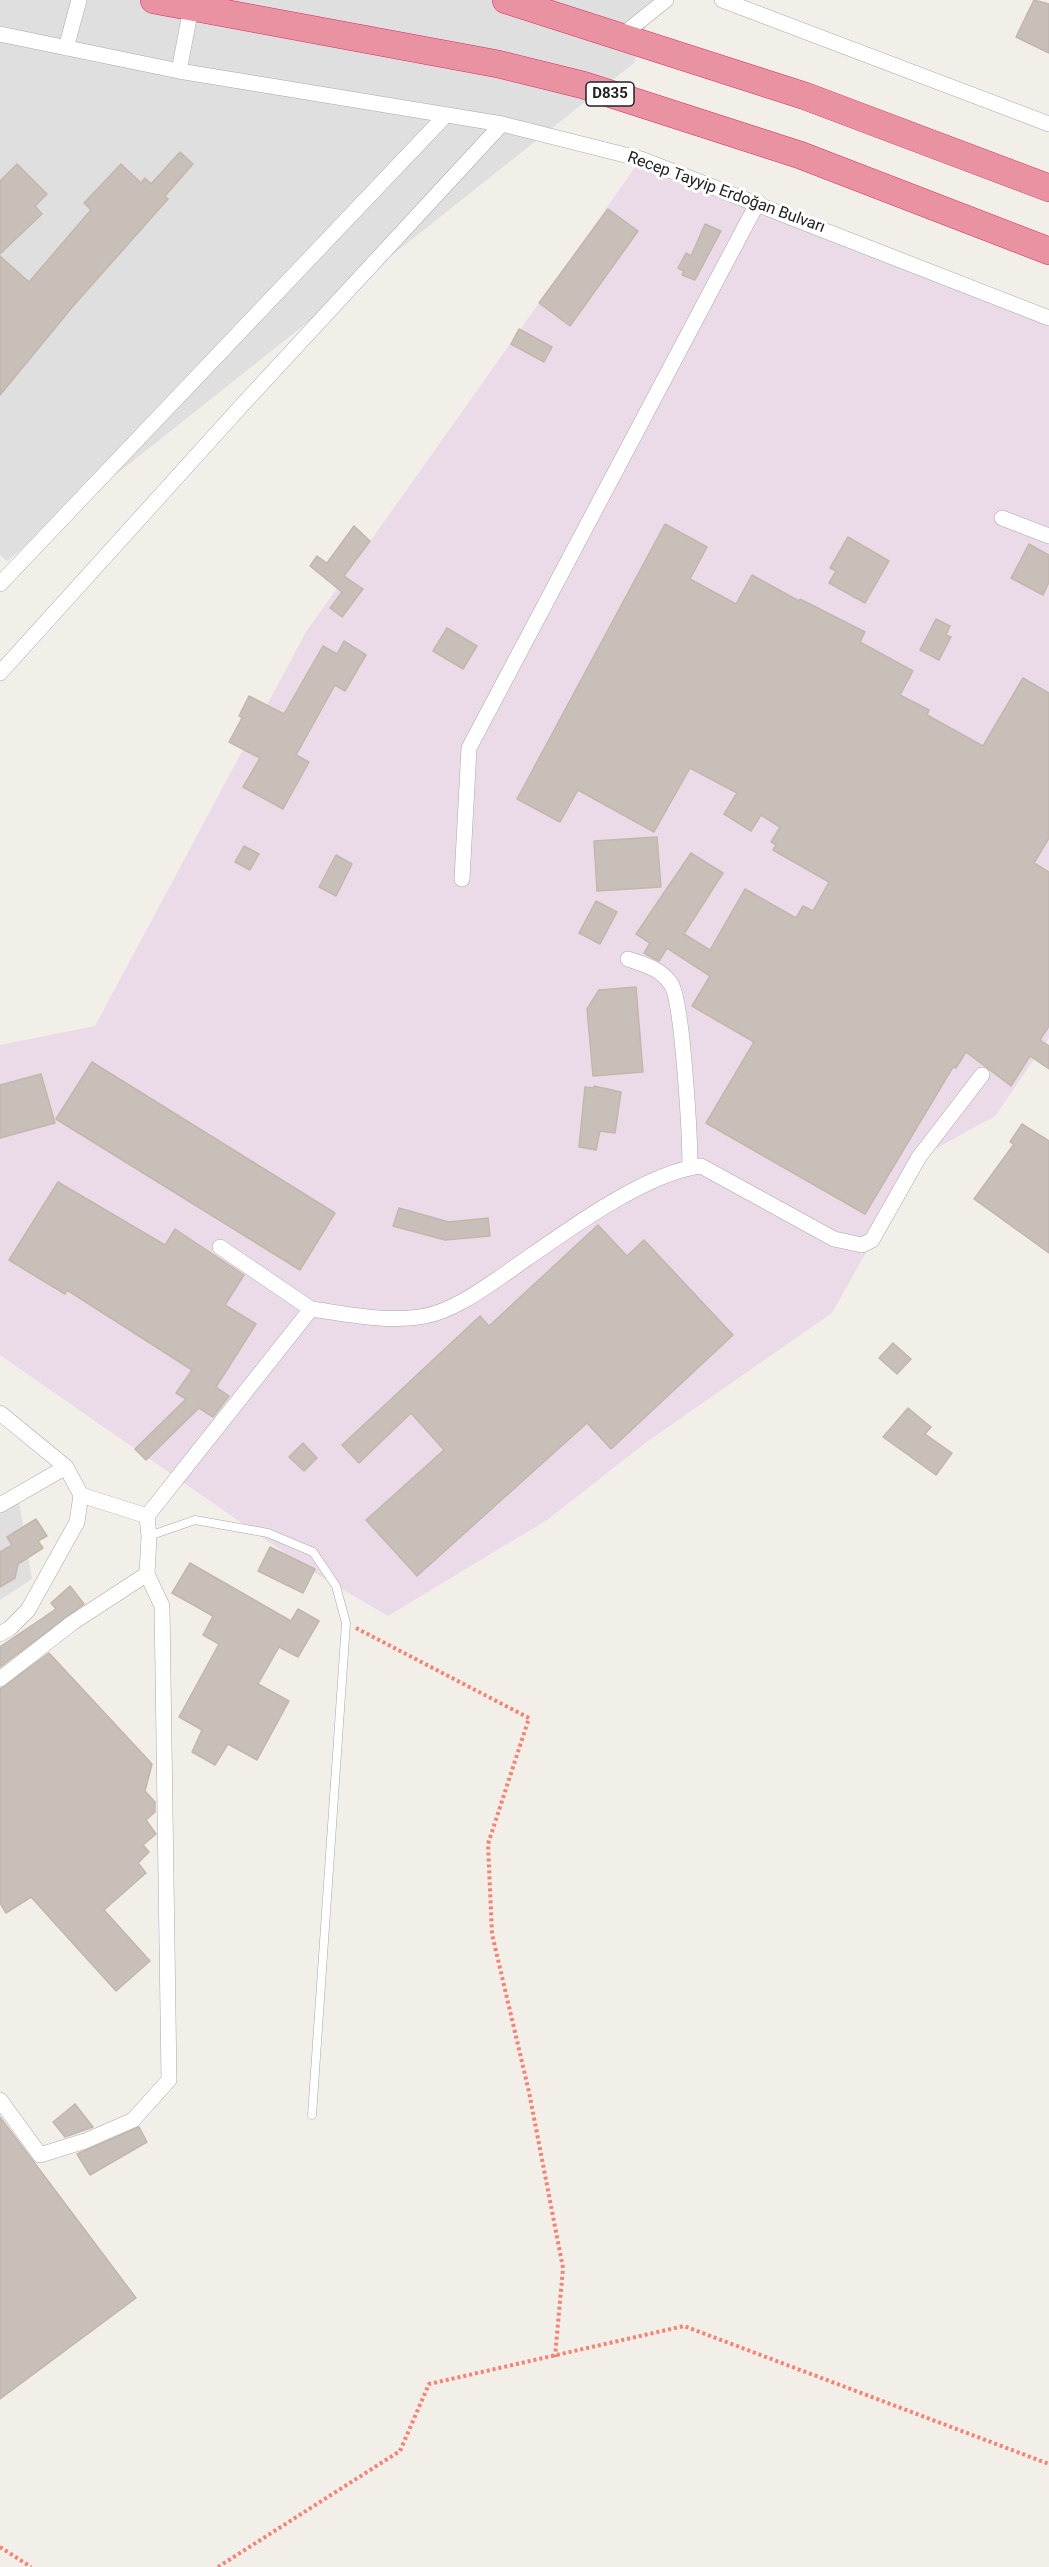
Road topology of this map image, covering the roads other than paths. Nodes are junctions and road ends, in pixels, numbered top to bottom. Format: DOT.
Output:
graph roads {
  1 [pos="79,0"];
  2 [pos="154,0"];
  3 [pos="506,0"];
  4 [pos="666,0"];
  5 [pos="722,0"];
  6 [pos="191,8"];
  7 [pos="0,34"];
  8 [pos="621,36"];
  9 [pos="66,48"];
  10 [pos="179,71"];
  11 [pos="446,115"];
  12 [pos="1048,119"];
  13 [pos="502,124"];
  14 [pos="1049,188"];
  15 [pos="758,202"];
  16 [pos="1049,251"];
  17 [pos="1049,318"];
  18 [pos="1002,518"];
  19 [pos="1049,536"];
  20 [pos="0,584"];
  21 [pos="0,673"];
  22 [pos="462,879"];
  23 [pos="628,959"];
  24 [pos="982,1075"];
  25 [pos="690,1168"];
  26 [pos="220,1247"];
  27 [pos="311,1309"];
  28 [pos="0,1413"];
  29 [pos="66,1467"];
  30 [pos="81,1495"];
  31 [pos="1,1504"];
  32 [pos="147,1516"];
  33 [pos="149,1536"];
  34 [pos="147,1574"];
  35 [pos="0,1635"];
  36 [pos="0,1679"];
  37 [pos="0,2100"];
  38 [pos="312,2115"];
  1 -- 9 [label="street"];
  2 -- 6 [label="highway, D835"];
  3 -- 8 [label="highway"];
  4 -- 8 [label="street"];
  5 -- 12 [label="street"];
  6 -- 10 [label="street"];
  6 -- 16 [label="highway, D835"];
  7 -- 9 [label="street, Recep Tayyip Erdoğan Bulvarı"];
  8 -- 14 [label="highway"];
  9 -- 10 [label="street, Recep Tayyip Erdoğan Bulvarı"];
  10 -- 11 [label="street, Recep Tayyip Erdoğan Bulvarı"];
  11 -- 13 [label="street, Recep Tayyip Erdoğan Bulvarı"];
  11 -- 20 [label="street"];
  13 -- 15 [label="street, Recep Tayyip Erdoğan Bulvarı"];
  13 -- 21 [label="street"];
  15 -- 17 [label="street, Recep Tayyip Erdoğan Bulvarı"];
  15 -- 22 [label="street"];
  18 -- 19 [label="street"];
  23 -- 25 [label="street"];
  24 -- 25 [label="street"];
  25 -- 27 [label="street"];
  26 -- 27 [label="street"];
  27 -- 32 [label="street"];
  28 -- 29 [label="street"];
  29 -- 30 [label="street"];
  29 -- 31 [label="street"];
  30 -- 32 [label="street"];
  30 -- 35 [label="street"];
  32 -- 33 [label="street"];
  33 -- 34 [label="street"];
  33 -- 38 [label="lane"];
  34 -- 36 [label="street"];
  34 -- 37 [label="street"];
}
